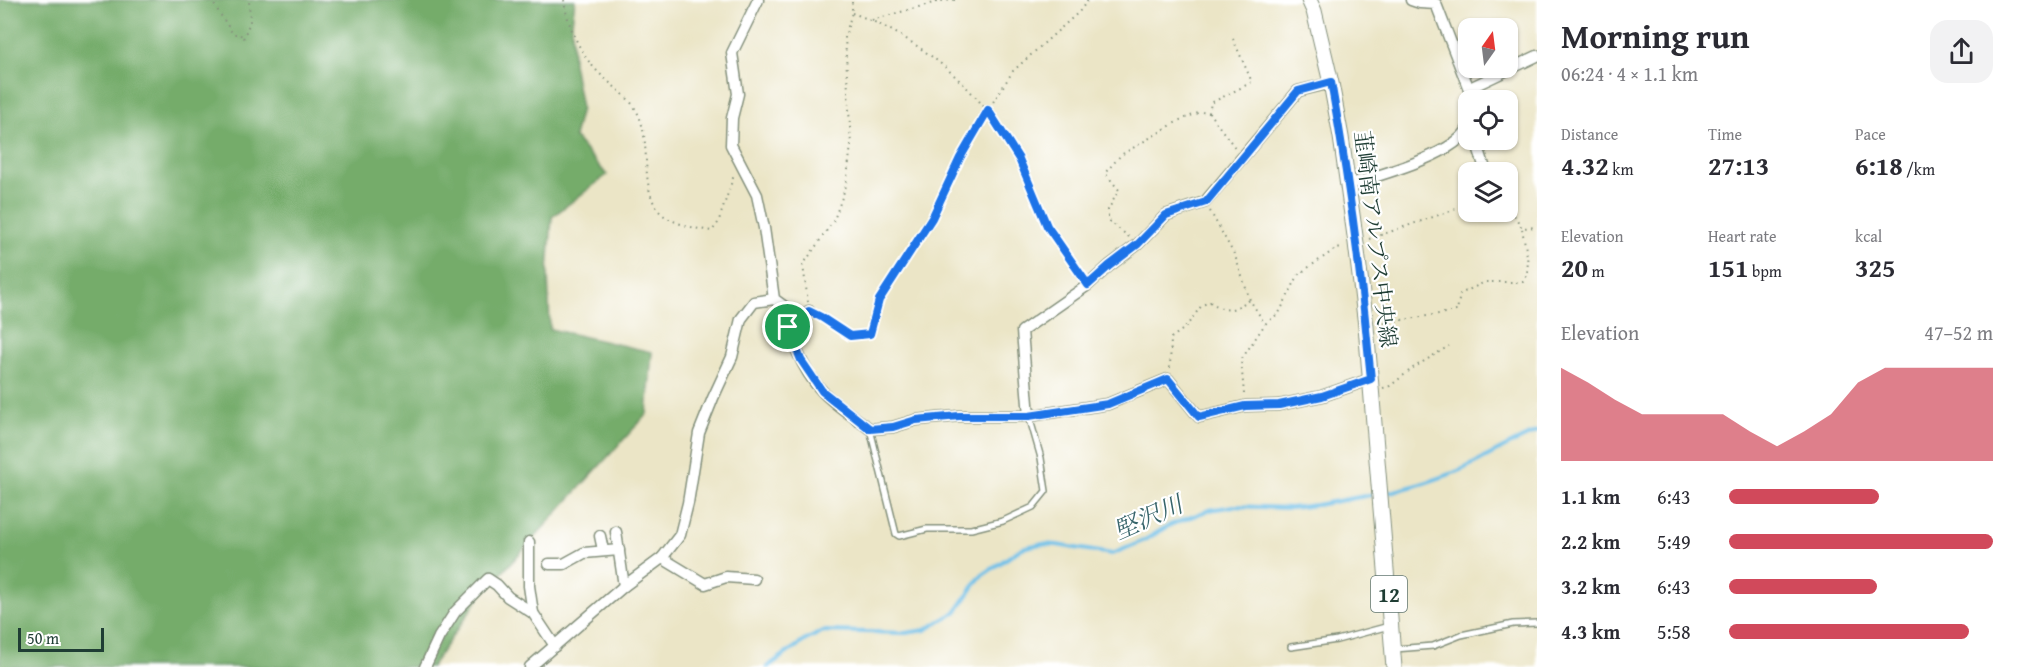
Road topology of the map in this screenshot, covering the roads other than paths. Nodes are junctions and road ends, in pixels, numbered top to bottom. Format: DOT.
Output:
graph roads {
  1 [pos="758,0"];
  2 [pos="1309,0"];
  3 [pos="1411,0"];
  4 [pos="1537,56"];
  5 [pos="1331,82"];
  6 [pos="1468,90"];
  7 [pos="1472,90"];
  8 [pos="1458,140"];
  9 [pos="1348,185"];
  10 [pos="774,298"];
  11 [pos="809,311"];
  12 [pos="788,327"];
  13 [pos="1371,386"];
  14 [pos="1029,416"];
  15 [pos="870,429"];
  16 [pos="616,532"];
  17 [pos="600,536"];
  18 [pos="529,542"];
  19 [pos="603,550"];
  20 [pos="619,550"];
  21 [pos="662,558"];
  22 [pos="549,564"];
  23 [pos="754,579"];
  24 [pos="624,586"];
  25 [pos="533,613"];
  26 [pos="1537,623"];
  27 [pos="1391,625"];
  28 [pos="555,646"];
  29 [pos="1292,647"];
  30 [pos="1393,649"];
  31 [pos="536,666"];
  32 [pos="425,667"];
  33 [pos="1395,667"];
  1 -- 10 [label="street"];
  2 -- 5 [label="main road, 韮崎南アルプス中央線 / 12"];
  3 -- 6 [label="street"];
  4 -- 7 [label="street"];
  5 -- 9 [label="main road, 韮崎南アルプス中央線 / 12"];
  5 -- 14 [label="street"];
  8 -- 9 [label="street"];
  9 -- 13 [label="main road, 韮崎南アルプス中央線 / 12"];
  10 -- 12 [label="street"];
  10 -- 21 [label="street"];
  11 -- 12 [label="street"];
  12 -- 15 [label="street"];
  13 -- 14 [label="street"];
  13 -- 27 [label="main road, 韮崎南アルプス中央線 / 12"];
  14 -- 15 [label="street"];
  14 -- 15 [label="lane"];
  16 -- 20 [label="street"];
  17 -- 19 [label="street"];
  18 -- 25 [label="street"];
  19 -- 20 [label="street"];
  19 -- 22 [label="street"];
  20 -- 24 [label="street"];
  21 -- 23 [label="street"];
  21 -- 24 [label="street"];
  24 -- 28 [label="street"];
  25 -- 28 [label="street"];
  25 -- 32 [label="street"];
  26 -- 30 [label="lane"];
  27 -- 29 [label="lane"];
  27 -- 30 [label="main road, 韮崎南アルプス中央線 / 12"];
  28 -- 31 [label="street"];
  30 -- 33 [label="main road, 韮崎南アルプス中央線 / 12"];
}
